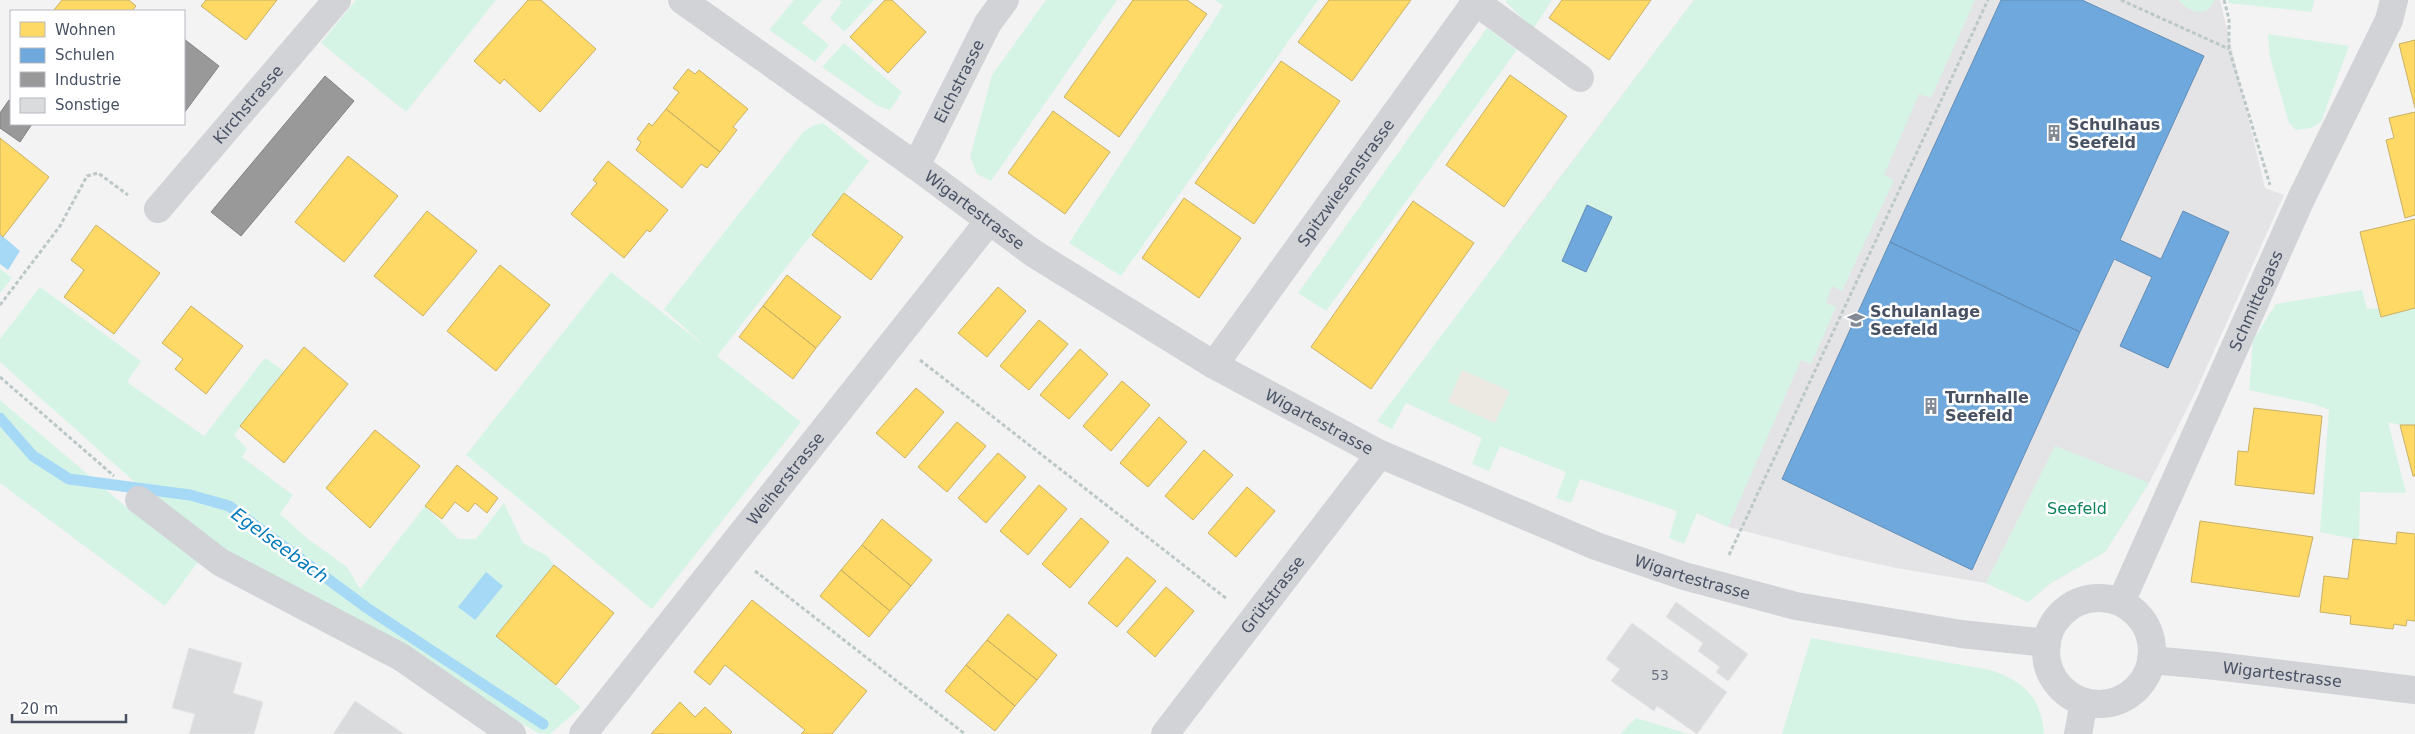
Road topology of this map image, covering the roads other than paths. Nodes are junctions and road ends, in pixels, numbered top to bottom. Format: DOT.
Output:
graph roads {
  1 [pos="337,0"];
  2 [pos="682,0"];
  3 [pos="1005,0"];
  4 [pos="2394,0"];
  5 [pos="1476,1"];
  6 [pos="1580,78"];
  7 [pos="916,166"];
  8 [pos="158,209"];
  9 [pos="989,222"];
  10 [pos="1214,365"];
  11 [pos="1380,454"];
  12 [pos="138,500"];
  13 [pos="2121,602"];
  14 [pos="2047,643"];
  15 [pos="2151,660"];
  16 [pos="2415,690"];
  17 [pos="2084,702"];
  18 [pos="512,734"];
  19 [pos="583,734"];
  20 [pos="1164,734"];
  21 [pos="2078,734"];
  1 -- 8 [label="street, Kirchstrasse"];
  2 -- 7 [label="street, Wigartestrasse"];
  3 -- 7 [label="street, Eichstrasse"];
  4 -- 13 [label="street, Schmittegass"];
  5 -- 6 [label="street"];
  5 -- 10 [label="street, Spitzwiesenstrasse"];
  7 -- 9 [label="street, Wigartestrasse"];
  9 -- 10 [label="street, Wigartestrasse"];
  9 -- 19 [label="street, Weiherstrasse"];
  10 -- 11 [label="street, Wigartestrasse"];
  11 -- 14 [label="street, Wigartestrasse"];
  11 -- 20 [label="street, Grütstrasse"];
  12 -- 18 [label="street"];
  13 -- 14 [label="street"];
  13 -- 15 [label="street"];
  14 -- 17 [label="street"];
  15 -- 16 [label="street, Wigartestrasse"];
  15 -- 17 [label="street"];
  17 -- 21 [label="street"];
}
